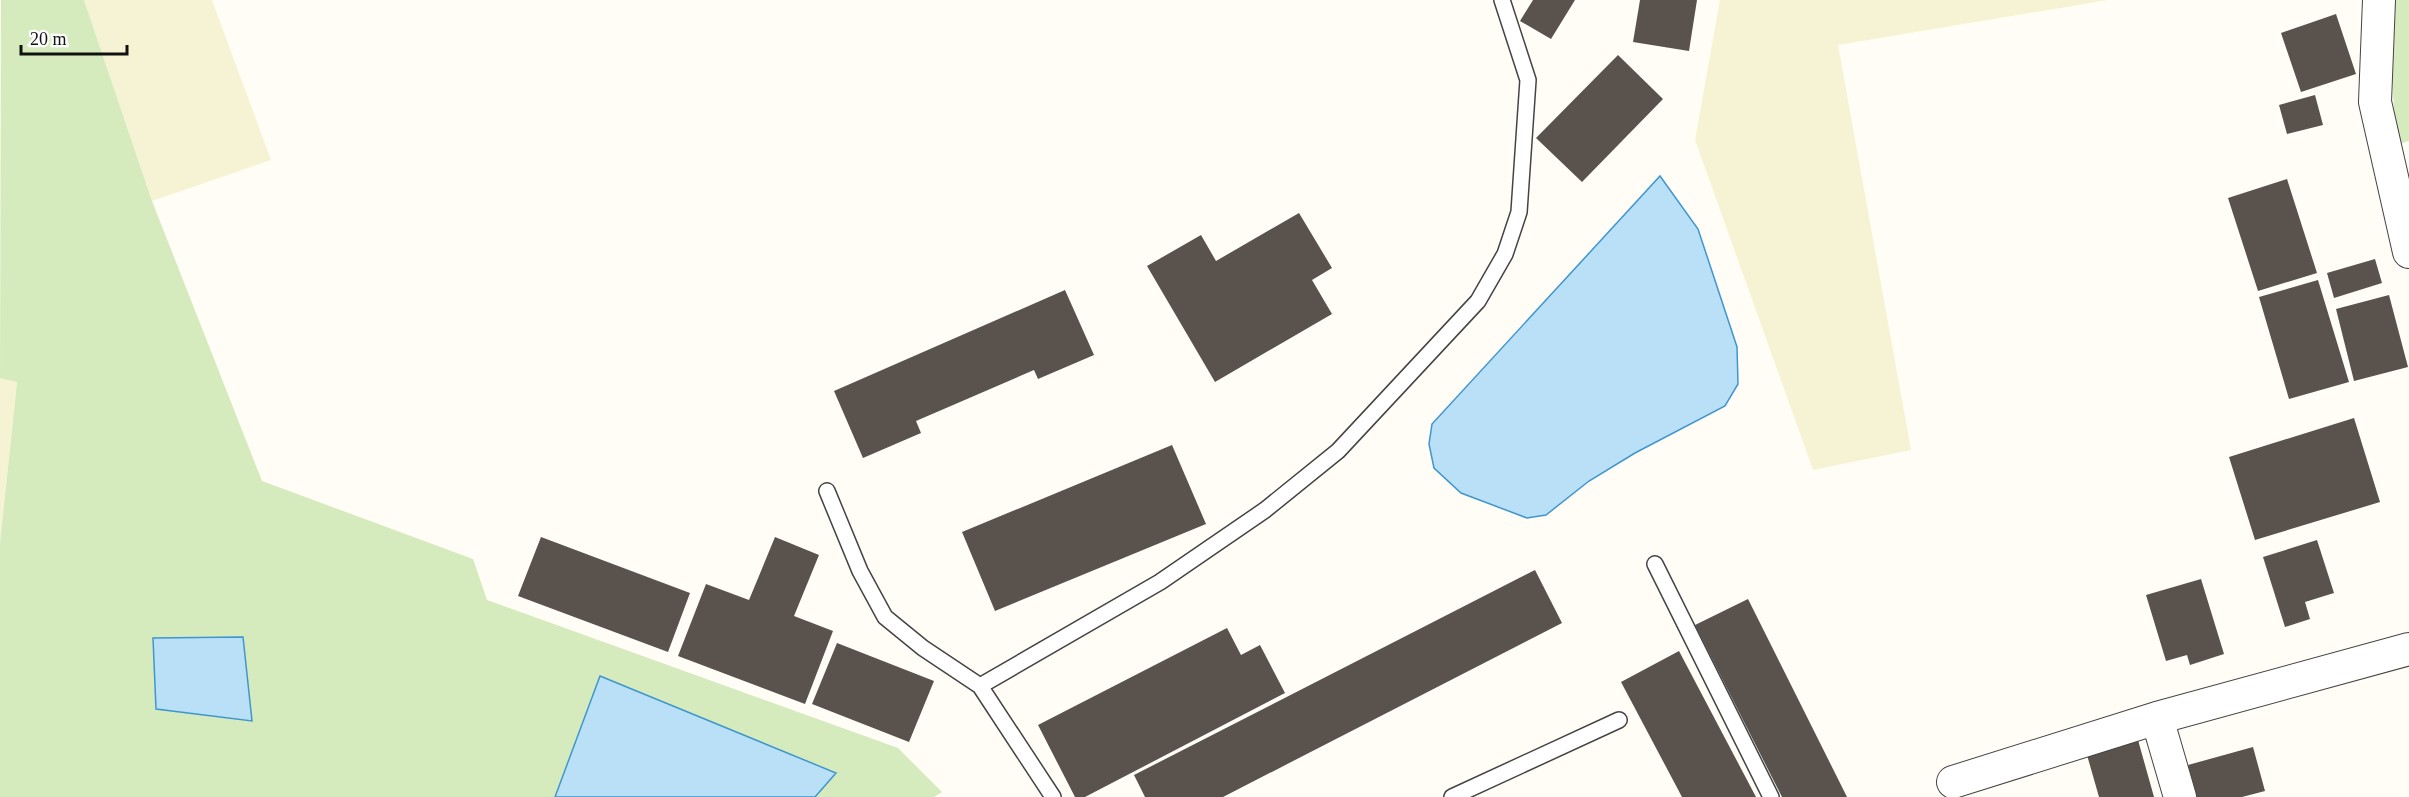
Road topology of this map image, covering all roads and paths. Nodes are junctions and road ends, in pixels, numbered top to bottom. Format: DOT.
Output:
graph roads {
  1 [pos="1502,0"];
  2 [pos="2379,0"];
  3 [pos="2409,252"];
  4 [pos="827,490"];
  5 [pos="1655,564"];
  6 [pos="2409,649"];
  7 [pos="980,686"];
  8 [pos="2157,718"];
  9 [pos="1619,720"];
  10 [pos="1953,782"];
  11 [pos="1053,797"];
  12 [pos="1452,797"];
  13 [pos="1771,797"];
  14 [pos="2180,797"];
  1 -- 7 [label="lane"];
  2 -- 3 [label="street"];
  4 -- 7 [label="lane"];
  5 -- 13 [label="lane"];
  6 -- 8 [label="street"];
  7 -- 11 [label="lane"];
  8 -- 10 [label="street"];
  8 -- 14 [label="street"];
  9 -- 12 [label="lane"];
}
